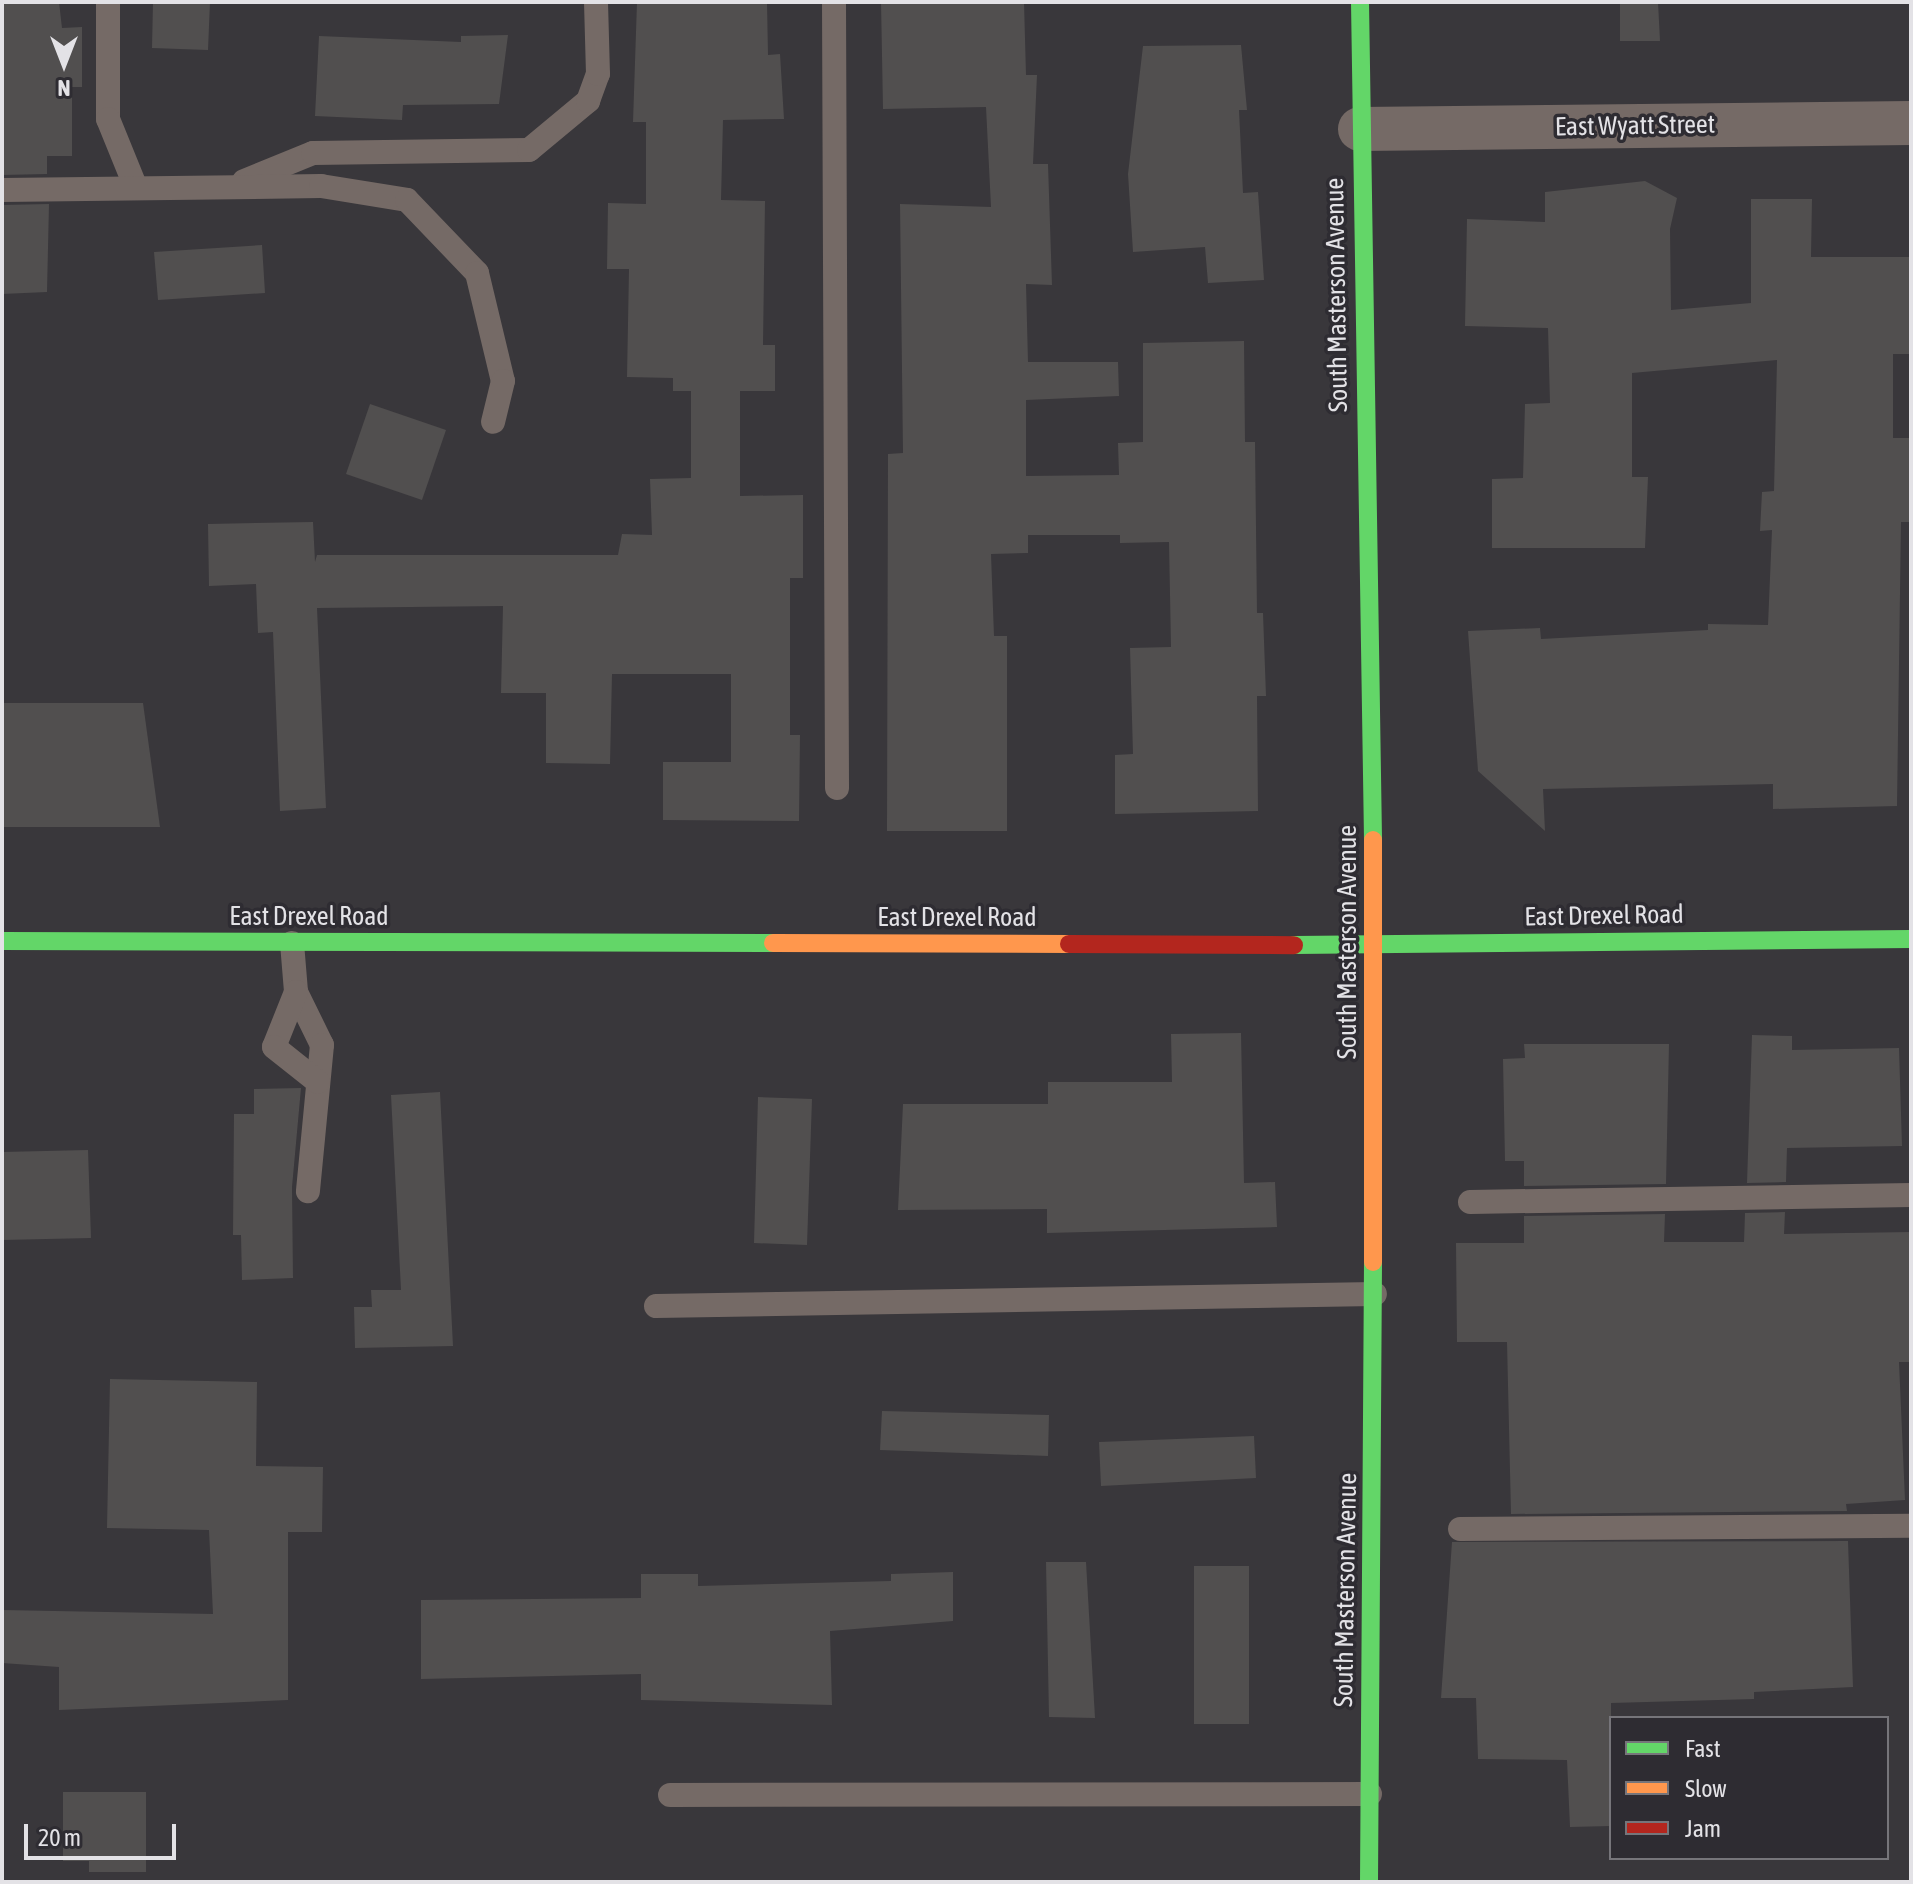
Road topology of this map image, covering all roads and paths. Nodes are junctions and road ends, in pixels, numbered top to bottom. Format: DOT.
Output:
graph roads {
  1 [pos="108,2"];
  2 [pos="596,2"];
  3 [pos="834,2"];
  4 [pos="1360,2"];
  5 [pos="1911,123"];
  6 [pos="1360,129"];
  7 [pos="231,187"];
  8 [pos="136,188"];
  9 [pos="2,190"];
  10 [pos="493,422"];
  11 [pos="837,788"];
  12 [pos="1911,939"];
  13 [pos="2,941"];
  14 [pos="292,943"];
  15 [pos="1375,945"];
  16 [pos="296,992"];
  17 [pos="318,1082"];
  18 [pos="308,1191"];
  19 [pos="1911,1195"];
  20 [pos="1470,1202"];
  21 [pos="1375,1294"];
  22 [pos="656,1306"];
  23 [pos="1911,1526"];
  24 [pos="1460,1529"];
  25 [pos="1370,1794"];
  26 [pos="670,1795"];
  27 [pos="1369,1882"];
  1 -- 8 [label="lane"];
  2 -- 7 [label="lane"];
  3 -- 11 [label="lane"];
  4 -- 6 [label="street, South Masterson Avenue"];
  5 -- 6 [label="street, East Wyatt Street"];
  6 -- 15 [label="street, South Masterson Avenue"];
  7 -- 8 [label="lane"];
  7 -- 10 [label="lane"];
  8 -- 9 [label="lane"];
  12 -- 15 [label="street, East Drexel Road"];
  13 -- 14 [label="street, East Drexel Road"];
  14 -- 15 [label="street, East Drexel Road"];
  14 -- 16 [label="lane"];
  15 -- 21 [label="street, South Masterson Avenue"];
  16 -- 17 [label="lane"];
  16 -- 17 [label="lane"];
  17 -- 18 [label="lane"];
  19 -- 20 [label="lane"];
  21 -- 22 [label="lane"];
  21 -- 25 [label="street, South Masterson Avenue"];
  23 -- 24 [label="lane"];
  25 -- 26 [label="lane"];
  25 -- 27 [label="street, South Masterson Avenue"];
}
